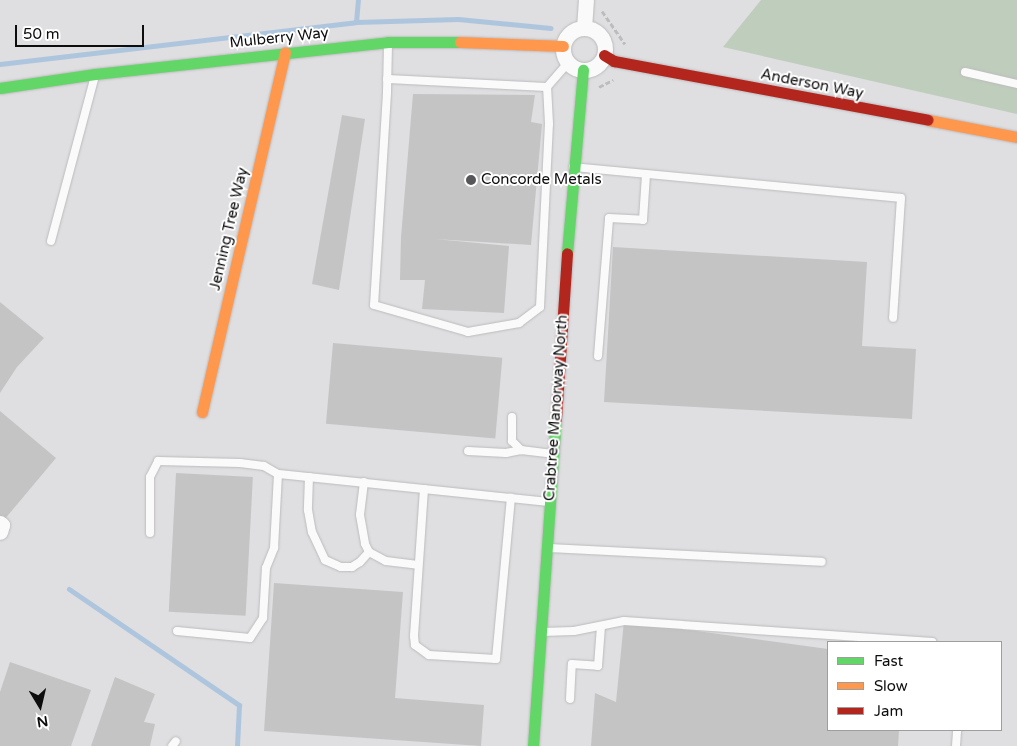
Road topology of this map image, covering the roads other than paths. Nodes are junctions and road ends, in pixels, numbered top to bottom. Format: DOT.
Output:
graph roads {
  1 [pos="586,0"];
  2 [pos="584,28"];
  3 [pos="388,42"];
  4 [pos="563,46"];
  5 [pos="286,52"];
  6 [pos="604,55"];
  7 [pos="568,63"];
  8 [pos="583,70"];
  9 [pos="965,72"];
  10 [pos="96,74"];
  11 [pos="387,79"];
  12 [pos="1017,84"];
  13 [pos="547,86"];
  14 [pos="0,88"];
  15 [pos="1017,136"];
  16 [pos="573,167"];
  17 [pos="646,175"];
  18 [pos="51,240"];
  19 [pos="893,318"];
  20 [pos="598,356"];
  21 [pos="202,412"];
  22 [pos="512,418"];
  23 [pos="521,450"];
  24 [pos="468,451"];
  25 [pos="552,454"];
  26 [pos="278,474"];
  27 [pos="309,477"];
  28 [pos="364,482"];
  29 [pos="424,489"];
  30 [pos="511,498"];
  31 [pos="550,502"];
  32 [pos="0,523"];
  33 [pos="0,532"];
  34 [pos="150,533"];
  35 [pos="548,548"];
  36 [pos="369,552"];
  37 [pos="822,562"];
  38 [pos="418,565"];
  39 [pos="602,626"];
  40 [pos="177,631"];
  41 [pos="542,632"];
  42 [pos="914,641"];
  43 [pos="570,698"];
  44 [pos="957,731"];
  45 [pos="533,746"];
  46 [pos="956,746"];
  1 -- 2 [label="street"];
  2 -- 4 [label="street"];
  2 -- 6 [label="street"];
  3 -- 4 [label="street, Mulberry Way"];
  3 -- 5 [label="street, Mulberry Way"];
  3 -- 11 [label="lane"];
  4 -- 7 [label="street"];
  5 -- 10 [label="street, Mulberry Way"];
  5 -- 21 [label="street, Jenning Tree Way"];
  6 -- 8 [label="street"];
  6 -- 15 [label="street, Anderson Way"];
  7 -- 8 [label="street"];
  7 -- 13 [label="lane"];
  8 -- 16 [label="street, Crabtree Manorway North"];
  9 -- 12 [label="lane"];
  10 -- 14 [label="street, Mulberry Way"];
  10 -- 18 [label="lane"];
  11 -- 13 [label="lane"];
  11 -- 13 [label="lane"];
  16 -- 17 [label="lane"];
  16 -- 25 [label="street, Crabtree Manorway North"];
  17 -- 19 [label="lane"];
  17 -- 20 [label="lane"];
  22 -- 23 [label="lane"];
  23 -- 24 [label="lane"];
  23 -- 25 [label="lane"];
  25 -- 31 [label="street, Crabtree Manorway North"];
  26 -- 27 [label="lane"];
  26 -- 34 [label="lane"];
  26 -- 40 [label="lane"];
  27 -- 28 [label="lane"];
  27 -- 36 [label="lane"];
  28 -- 29 [label="lane"];
  28 -- 36 [label="lane"];
  29 -- 30 [label="lane"];
  29 -- 38 [label="lane"];
  30 -- 31 [label="lane"];
  30 -- 38 [label="lane"];
  31 -- 35 [label="street, Crabtree Manorway North"];
  32 -- 33 [label="street"];
  35 -- 37 [label="lane"];
  35 -- 41 [label="street, Crabtree Manorway North"];
  36 -- 38 [label="lane"];
  39 -- 41 [label="lane"];
  39 -- 42 [label="lane"];
  39 -- 43 [label="lane"];
  41 -- 45 [label="street, Crabtree Manorway North"];
  44 -- 46 [label="lane"];
}
